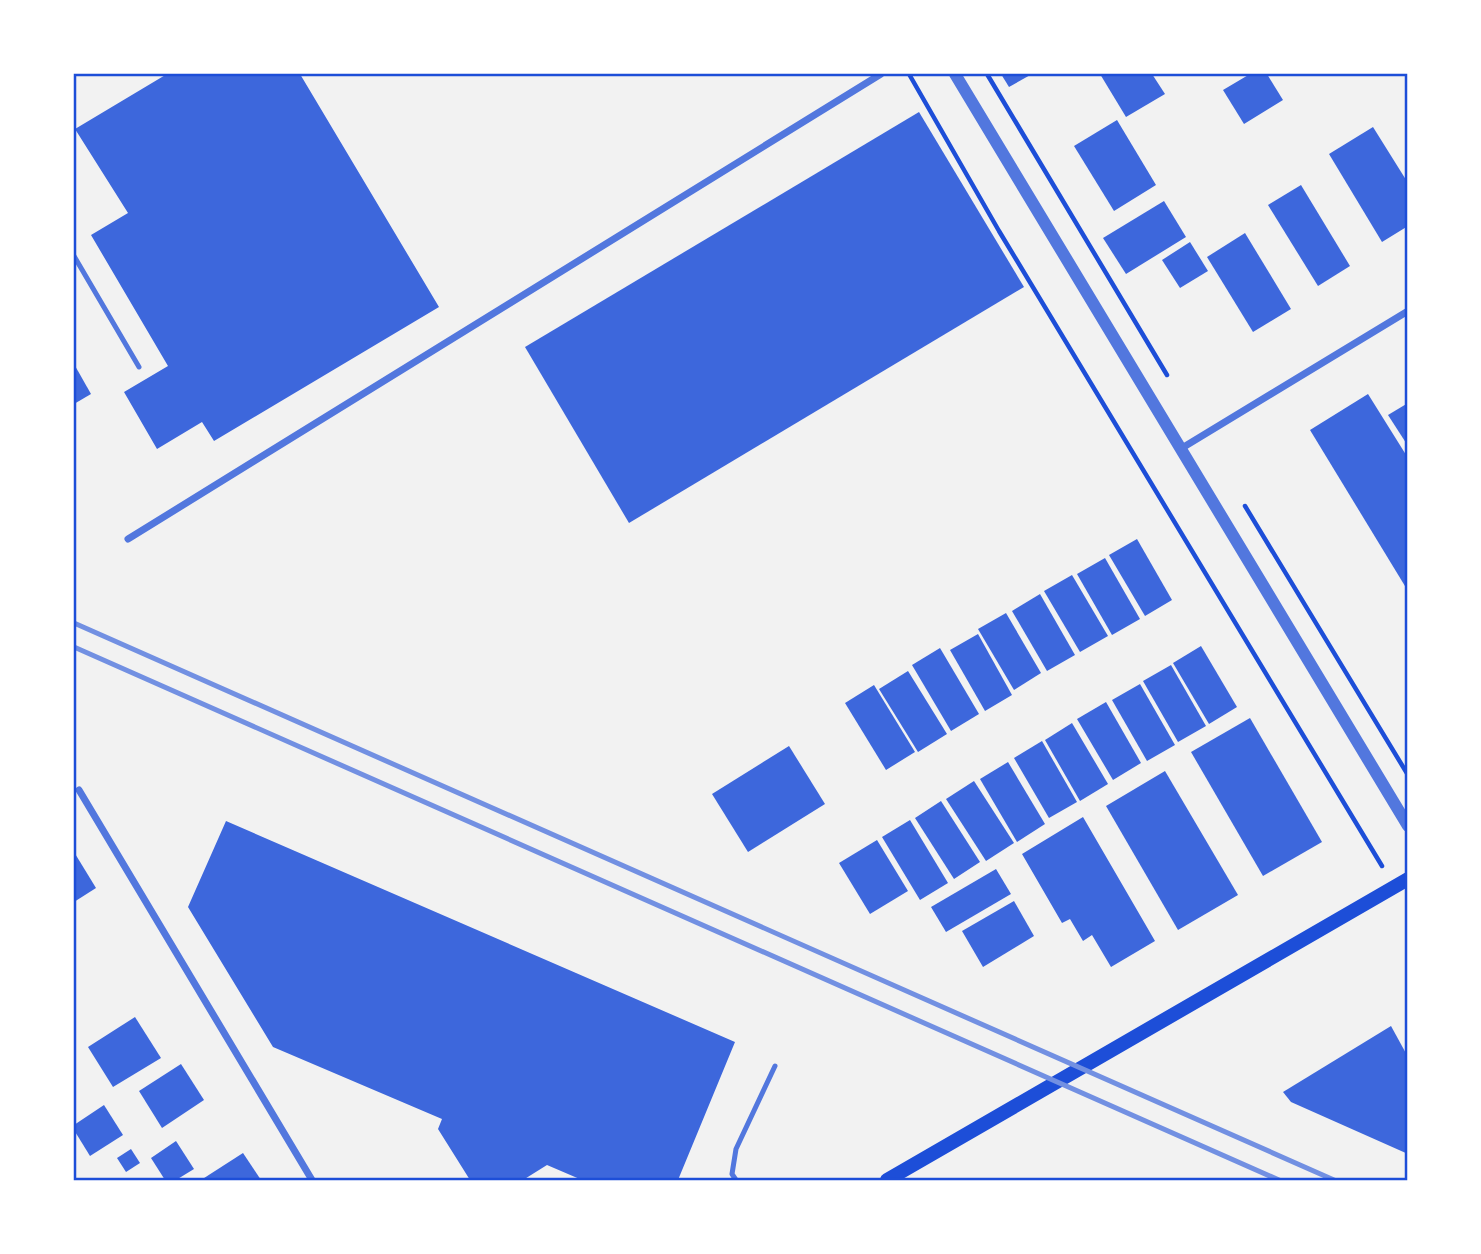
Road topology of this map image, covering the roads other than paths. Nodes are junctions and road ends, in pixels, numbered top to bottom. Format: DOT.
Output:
graph roads {
  1 [pos="881,74"];
  2 [pos="955,74"];
  3 [pos="74,256"];
  4 [pos="1408,312"];
  5 [pos="139,367"];
  6 [pos="1182,448"];
  7 [pos="128,539"];
  8 [pos="79,790"];
  9 [pos="1408,826"];
  10 [pos="1401,883"];
  11 [pos="775,1066"];
  12 [pos="312,1181"];
  13 [pos="736,1181"];
  14 [pos="887,1181"];
  1 -- 7 [label="street"];
  2 -- 6 [label="street"];
  3 -- 5 [label="lane"];
  4 -- 6 [label="street"];
  6 -- 9 [label="street"];
  8 -- 12 [label="street"];
  10 -- 14 [label="main road"];
  11 -- 13 [label="lane"];
}
